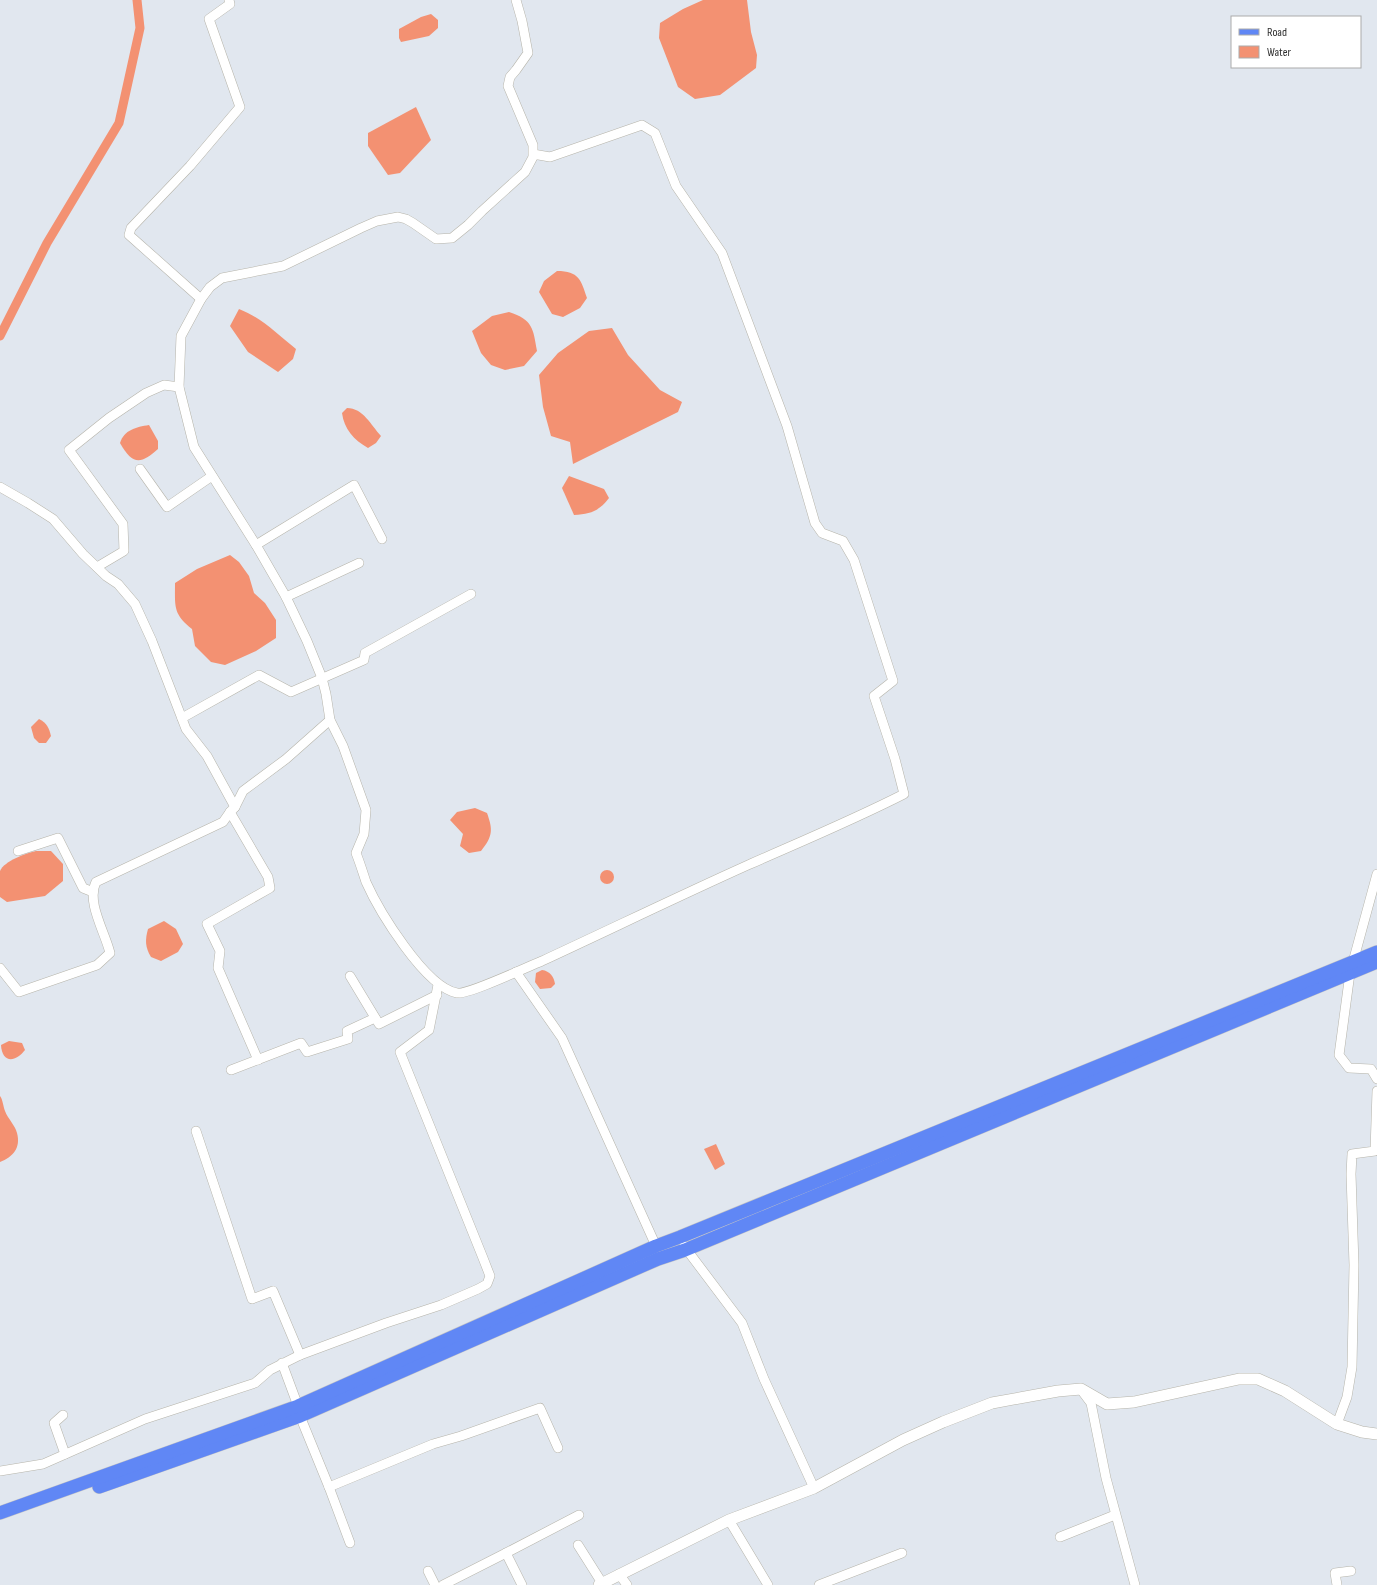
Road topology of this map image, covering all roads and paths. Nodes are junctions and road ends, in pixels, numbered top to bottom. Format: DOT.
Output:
graph roads {
  1 [pos="229,0"];
  2 [pos="516,0"];
  3 [pos="533,154"];
  4 [pos="202,299"];
  5 [pos="179,387"];
  6 [pos="140,469"];
  7 [pos="212,476"];
  8 [pos="0,488"];
  9 [pos="382,539"];
  10 [pos="256,545"];
  11 [pos="359,563"];
  12 [pos="97,567"];
  13 [pos="471,594"];
  14 [pos="286,597"];
  15 [pos="322,678"];
  16 [pos="182,718"];
  17 [pos="330,720"];
  18 [pos="232,809"];
  19 [pos="18,851"];
  20 [pos="1377,874"];
  21 [pos="92,892"];
  22 [pos="1377,952"];
  23 [pos="1377,962"];
  24 [pos="1,965"];
  25 [pos="1352,967"];
  26 [pos="516,972"];
  27 [pos="350,976"];
  28 [pos="438,985"];
  29 [pos="436,995"];
  30 [pos="375,1018"];
  31 [pos="258,1060"];
  32 [pos="231,1070"];
  33 [pos="1377,1079"];
  34 [pos="1377,1091"];
  35 [pos="196,1131"];
  36 [pos="683,1243"];
  37 [pos="656,1246"];
  38 [pos="300,1355"];
  39 [pos="282,1363"];
  40 [pos="1081,1389"];
  41 [pos="299,1411"];
  42 [pos="64,1415"];
  43 [pos="1337,1424"];
  44 [pos="1377,1434"];
  45 [pos="558,1448"];
  46 [pos="65,1454"];
  47 [pos="0,1471"];
  48 [pos="329,1487"];
  49 [pos="814,1488"];
  50 [pos="0,1512"];
  51 [pos="579,1515"];
  52 [pos="1115,1515"];
  53 [pos="730,1520"];
  54 [pos="0,1521"];
  55 [pos="1060,1537"];
  56 [pos="350,1543"];
  57 [pos="578,1545"];
  58 [pos="506,1553"];
  59 [pos="902,1553"];
  60 [pos="428,1571"];
  61 [pos="1351,1571"];
  62 [pos="620,1574"];
  63 [pos="601,1584"];
  64 [pos="435,1585"];
  65 [pos="443,1585"];
  66 [pos="522,1585"];
  67 [pos="627,1585"];
  68 [pos="768,1585"];
  69 [pos="819,1585"];
  70 [pos="1136,1585"];
  71 [pos="1337,1585"];
  1 -- 4 [label="street"];
  2 -- 3 [label="street"];
  3 -- 4 [label="street"];
  3 -- 26 [label="street"];
  4 -- 5 [label="street"];
  5 -- 7 [label="street"];
  5 -- 12 [label="street"];
  6 -- 7 [label="street"];
  7 -- 10 [label="street"];
  8 -- 12 [label="street"];
  9 -- 10 [label="street"];
  10 -- 14 [label="street"];
  11 -- 14 [label="street"];
  12 -- 16 [label="street"];
  13 -- 15 [label="street"];
  14 -- 15 [label="street"];
  15 -- 16 [label="street"];
  15 -- 17 [label="street"];
  16 -- 18 [label="street"];
  17 -- 18 [label="street"];
  17 -- 28 [label="street"];
  18 -- 21 [label="street"];
  18 -- 31 [label="street"];
  19 -- 21 [label="street"];
  20 -- 25 [label="street"];
  21 -- 24 [label="street"];
  22 -- 25 [label="main road"];
  23 -- 25 [label="main road"];
  25 -- 33 [label="street"];
  25 -- 36 [label="main road"];
  26 -- 28 [label="street"];
  26 -- 37 [label="street"];
  27 -- 30 [label="street"];
  28 -- 29 [label="street"];
  29 -- 30 [label="street"];
  29 -- 38 [label="street"];
  30 -- 31 [label="street"];
  31 -- 32 [label="street"];
  34 -- 43 [label="street"];
  35 -- 38 [label="street"];
  36 -- 37 [label="main road"];
  36 -- 41 [label="main road"];
  36 -- 49 [label="street"];
  37 -- 41 [label="main road"];
  38 -- 39 [label="street"];
  39 -- 41 [label="street"];
  39 -- 46 [label="street"];
  40 -- 43 [label="street"];
  40 -- 49 [label="street"];
  40 -- 52 [label="street"];
  41 -- 48 [label="street"];
  41 -- 50 [label="main road"];
  41 -- 54 [label="main road"];
  42 -- 46 [label="street"];
  43 -- 44 [label="street"];
  45 -- 48 [label="street"];
  46 -- 47 [label="street"];
  48 -- 56 [label="street"];
  49 -- 53 [label="street"];
  51 -- 58 [label="street"];
  52 -- 55 [label="street"];
  52 -- 70 [label="street"];
  53 -- 62 [label="street"];
  53 -- 68 [label="street"];
  57 -- 63 [label="street"];
  58 -- 65 [label="street"];
  58 -- 66 [label="street"];
  59 -- 69 [label="street"];
  60 -- 64 [label="street"];
  61 -- 71 [label="street"];
  62 -- 63 [label="street"];
  62 -- 67 [label="street"];
}
